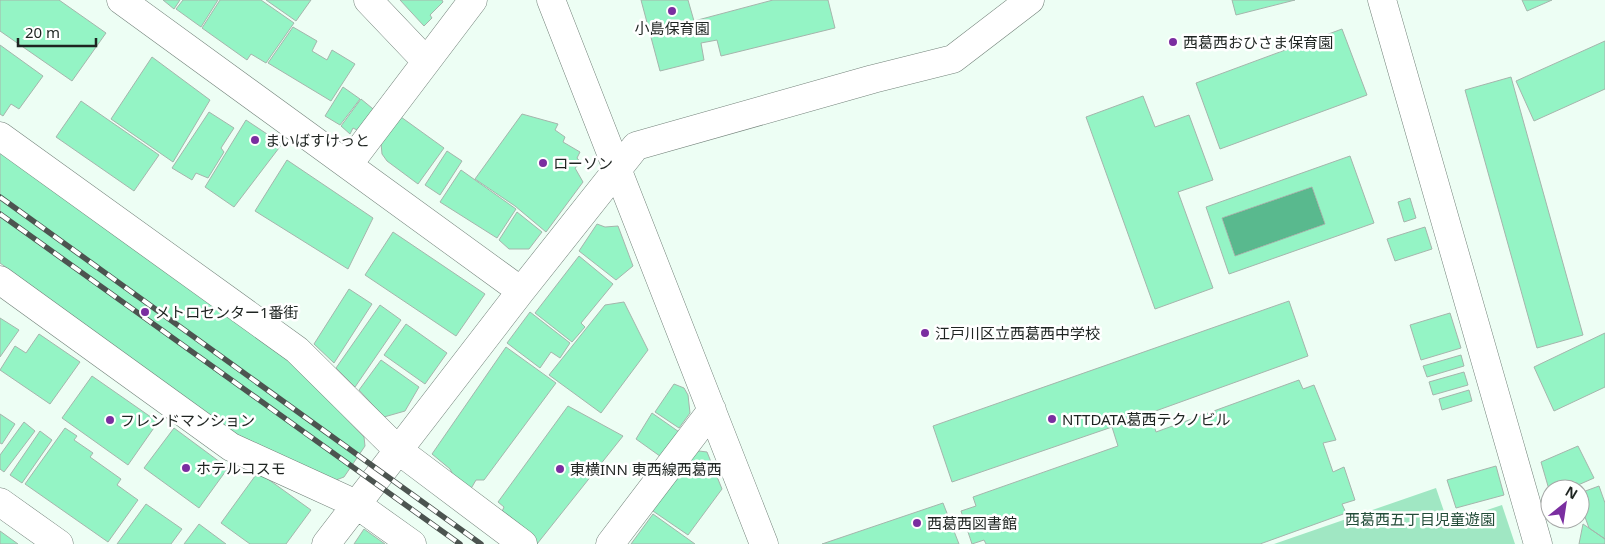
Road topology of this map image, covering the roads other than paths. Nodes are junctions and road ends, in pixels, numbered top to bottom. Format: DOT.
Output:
graph roads {
  1 [pos="121,0"];
  2 [pos="368,0"];
  3 [pos="473,0"];
  4 [pos="551,0"];
  5 [pos="1030,0"];
  6 [pos="1382,0"];
  7 [pos="426,62"];
  8 [pos="0,136"];
  9 [pos="348,165"];
  10 [pos="618,170"];
  11 [pos="0,280"];
  12 [pos="521,290"];
  13 [pos="712,410"];
  14 [pos="398,450"];
  15 [pos="0,502"];
  16 [pos="356,504"];
  17 [pos="52,542"];
  18 [pos="326,544"];
  19 [pos="412,544"];
  20 [pos="523,544"];
  21 [pos="610,544"];
  22 [pos="764,544"];
  23 [pos="1538,544"];
  1 -- 9 [label="street"];
  2 -- 7 [label="street"];
  3 -- 7 [label="street"];
  4 -- 10 [label="street"];
  5 -- 10 [label="street"];
  6 -- 23 [label="street"];
  7 -- 9 [label="street"];
  8 -- 14 [label="street"];
  9 -- 12 [label="street"];
  10 -- 12 [label="street"];
  10 -- 13 [label="street"];
  11 -- 16 [label="street"];
  12 -- 14 [label="street"];
  13 -- 21 [label="street"];
  13 -- 22 [label="street"];
  14 -- 16 [label="street"];
  14 -- 20 [label="street"];
  15 -- 17 [label="street"];
  16 -- 18 [label="street"];
  16 -- 19 [label="street"];
}
